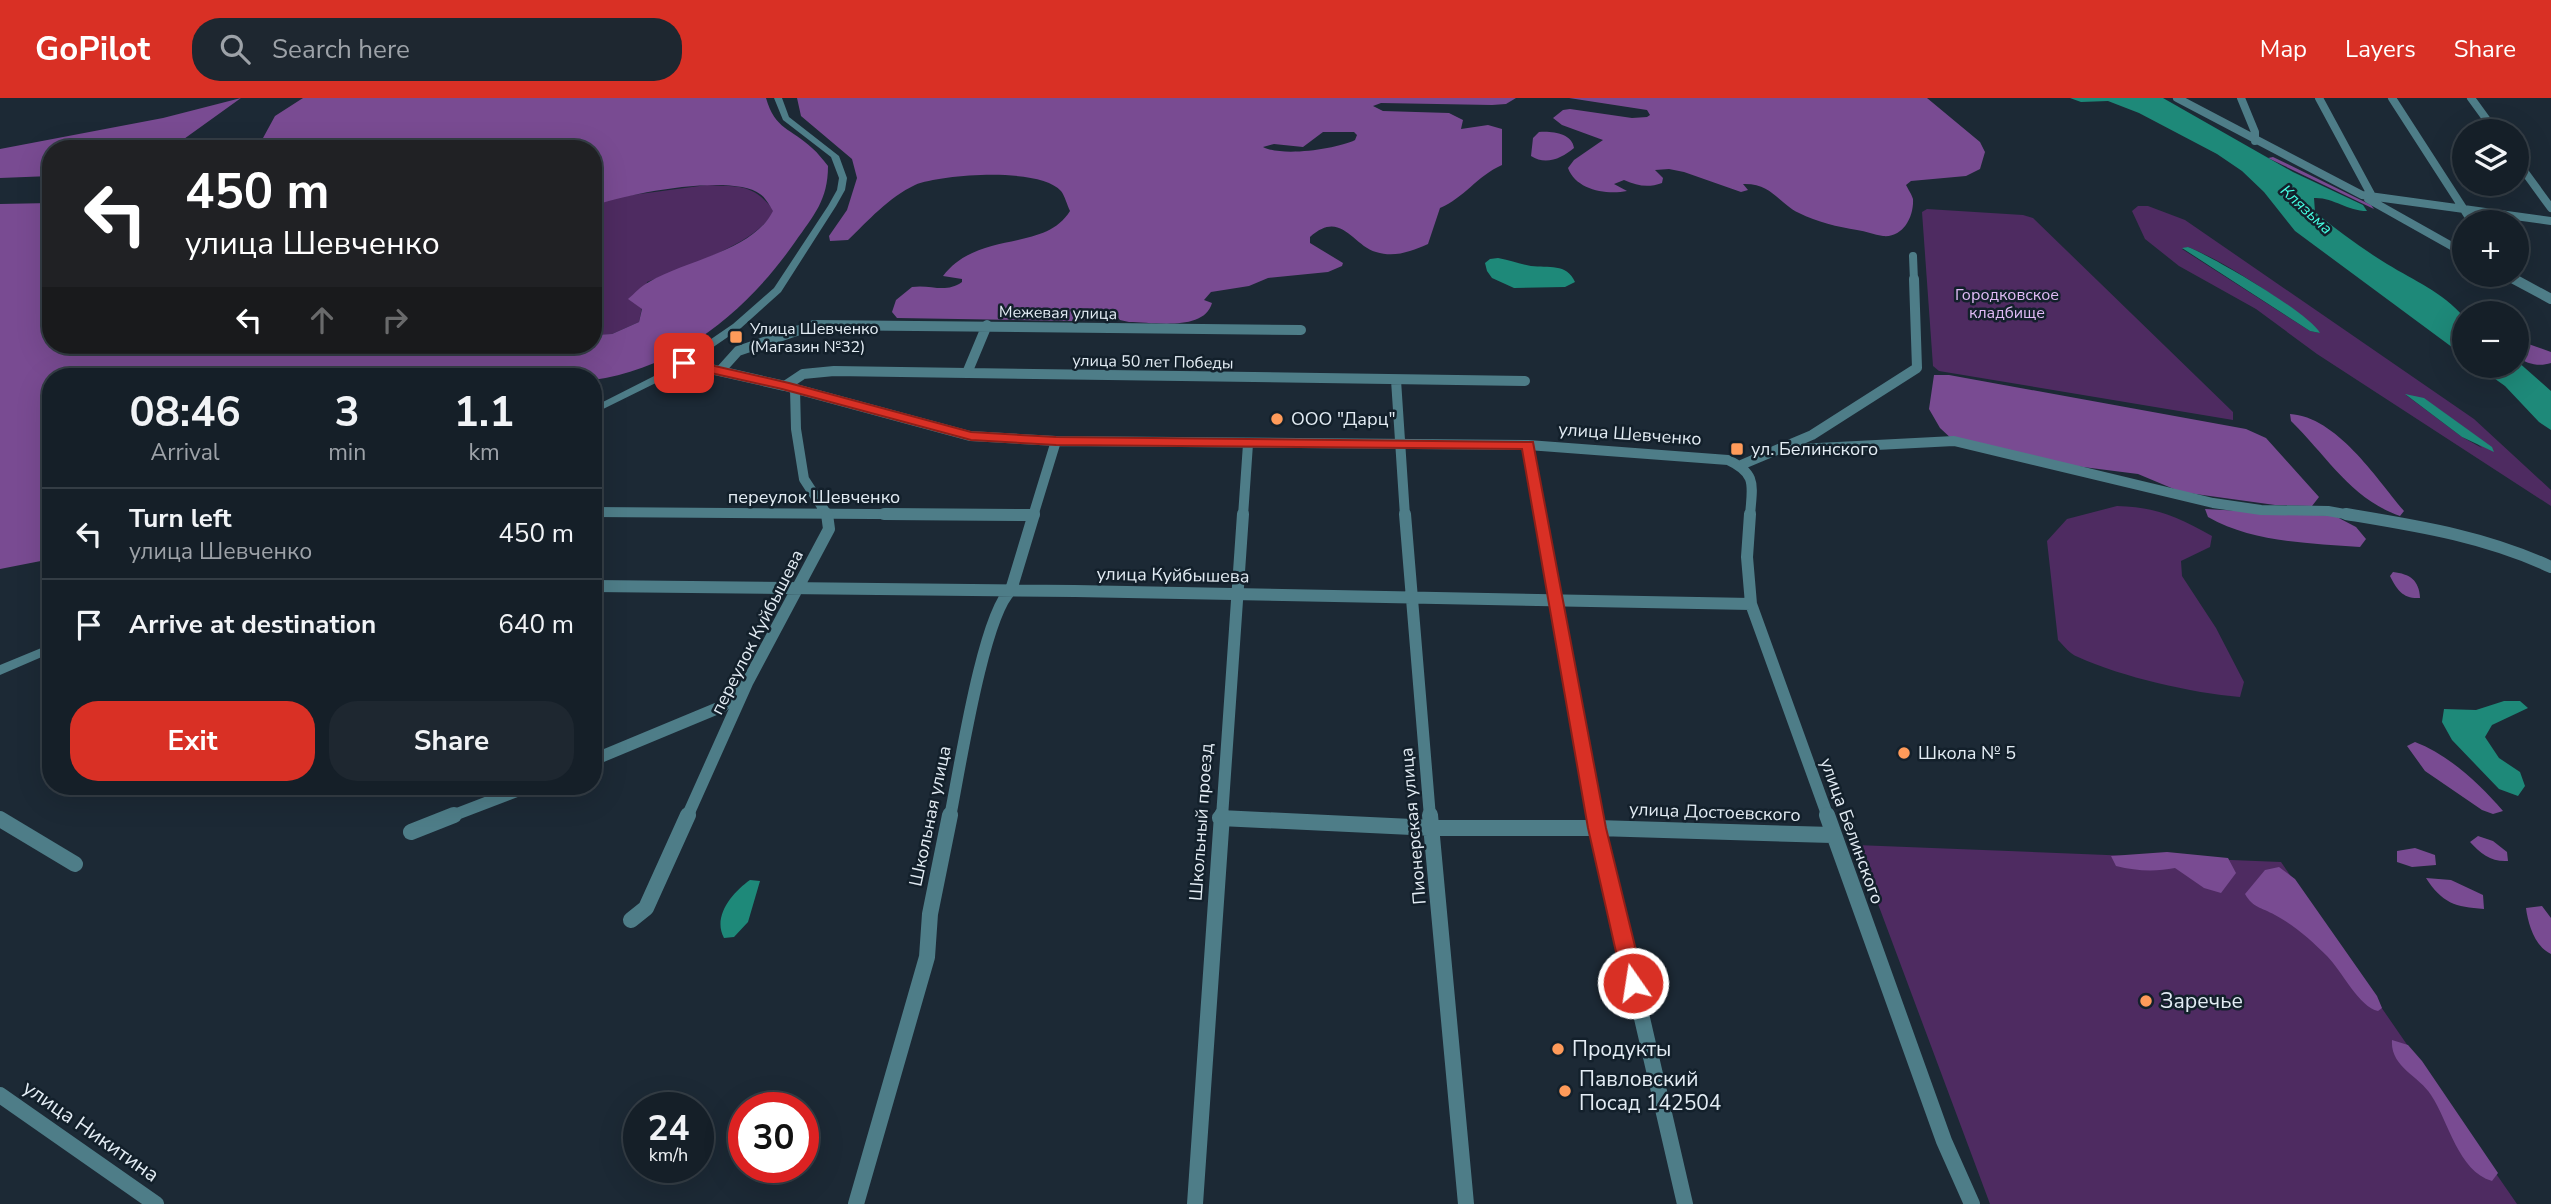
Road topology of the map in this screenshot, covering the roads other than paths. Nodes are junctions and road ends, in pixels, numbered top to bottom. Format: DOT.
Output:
graph roads {
  1 [pos="778,98"];
  2 [pos="2177,98"];
  3 [pos="2241,98"];
  4 [pos="2319,98"];
  5 [pos="2392,98"];
  6 [pos="2471,98"];
  7 [pos="2486,119"];
  8 [pos="2255,141"];
  9 [pos="2529,178"];
  10 [pos="2362,195"];
  11 [pos="2373,198"];
  12 [pos="2551,208"];
  13 [pos="2464,210"];
  14 [pos="2529,218"];
  15 [pos="2551,221"];
  16 [pos="2452,246"];
  17 [pos="1913,256"];
  18 [pos="2528,287"];
  19 [pos="2551,299"];
  20 [pos="987,325"];
  21 [pos="1301,330"];
  22 [pos="684,363"];
  23 [pos="720,371"];
  24 [pos="967,373"];
  25 [pos="1396,380"];
  26 [pos="1525,381"];
  27 [pos="790,387"];
  28 [pos="602,406"];
  29 [pos="1056,441"];
  30 [pos="1248,444"];
  31 [pos="1399,445"];
  32 [pos="1528,445"];
  33 [pos="1779,450"];
  34 [pos="1741,465"];
  35 [pos="602,512"];
  36 [pos="828,515"];
  37 [pos="1034,515"];
  38 [pos="2551,568"];
  39 [pos="602,586"];
  40 [pos="799,589"];
  41 [pos="1011,590"];
  42 [pos="1236,594"];
  43 [pos="1410,597"];
  44 [pos="1556,599"];
  45 [pos="1751,604"];
  46 [pos="42,652"];
  47 [pos="0,670"];
  48 [pos="747,683"];
  49 [pos="602,756"];
  50 [pos="507,795"];
  51 [pos="0,818"];
  52 [pos="1220,818"];
  53 [pos="1433,828"];
  54 [pos="1597,828"];
  55 [pos="411,832"];
  56 [pos="1832,835"];
  57 [pos="75,864"];
  58 [pos="631,920"];
  59 [pos="0,1095"];
  60 [pos="156,1204"];
  61 [pos="856,1204"];
  62 [pos="1195,1204"];
  63 [pos="1466,1204"];
  64 [pos="1685,1204"];
  65 [pos="1972,1204"];
  1 -- 22 [label="street"];
  2 -- 8 [label="street"];
  3 -- 8 [label="street"];
  4 -- 11 [label="street"];
  5 -- 13 [label="street"];
  6 -- 7 [label="street"];
  8 -- 10 [label="street"];
  9 -- 12 [label="street"];
  10 -- 11 [label="street"];
  10 -- 16 [label="street"];
  11 -- 13 [label="street"];
  14 -- 15 [label="street"];
  17 -- 33 [label="street"];
  18 -- 19 [label="street"];
  20 -- 21 [label="street, Межевая улица"];
  20 -- 23 [label="street, Межевая улица"];
  20 -- 24 [label="street"];
  22 -- 23 [label="street, улица Шевченко"];
  22 -- 28 [label="street"];
  23 -- 27 [label="street, улица Шевченко"];
  24 -- 25 [label="street, улица 50 лет Победы"];
  24 -- 27 [label="street, улица 50 лет Победы"];
  25 -- 26 [label="street, улица 50 лет Победы"];
  25 -- 31 [label="street, Пионерская улица"];
  27 -- 29 [label="street, улица Шевченко"];
  27 -- 36 [label="street"];
  29 -- 30 [label="street, улица Шевченко"];
  29 -- 37 [label="street, Школьная улица"];
  30 -- 31 [label="street, улица Шевченко"];
  30 -- 42 [label="street, Школьный проезд"];
  31 -- 32 [label="street, улица Шевченко"];
  31 -- 43 [label="street, Пионерская улица"];
  32 -- 34 [label="street, улица Шевченко"];
  32 -- 44 [label="street"];
  33 -- 34 [label="street"];
  33 -- 38 [label="street"];
  34 -- 45 [label="street, улица Белинского"];
  35 -- 36 [label="street, переулок Шевченко"];
  36 -- 37 [label="street, переулок Шевченко"];
  36 -- 40 [label="street, переулок Куйбышева"];
  37 -- 41 [label="street, Школьная улица"];
  39 -- 40 [label="street, улица Куйбышева"];
  40 -- 41 [label="street, улица Куйбышева"];
  40 -- 48 [label="street, переулок Куйбышева"];
  41 -- 42 [label="street, улица Куйбышева"];
  41 -- 61 [label="street, Школьная улица"];
  42 -- 43 [label="street, улица Куйбышева"];
  42 -- 52 [label="street, Школьный проезд"];
  43 -- 44 [label="street, улица Куйбышева"];
  43 -- 53 [label="street, Пионерская улица"];
  44 -- 45 [label="street, улица Куйбышева"];
  44 -- 54 [label="street"];
  45 -- 56 [label="street, улица Белинского"];
  46 -- 47 [label="street"];
  48 -- 49 [label="street"];
  48 -- 58 [label="street, переулок Куйбышева"];
  50 -- 55 [label="street"];
  51 -- 57 [label="street"];
  52 -- 53 [label="street, улица Достоевского"];
  52 -- 62 [label="street, Школьный проезд"];
  53 -- 54 [label="street, улица Достоевского"];
  53 -- 63 [label="street, Пионерская улица"];
  54 -- 56 [label="street, улица Достоевского"];
  54 -- 64 [label="street"];
  56 -- 65 [label="street, улица Белинского"];
  59 -- 60 [label="street, улица Никитина"];
}
